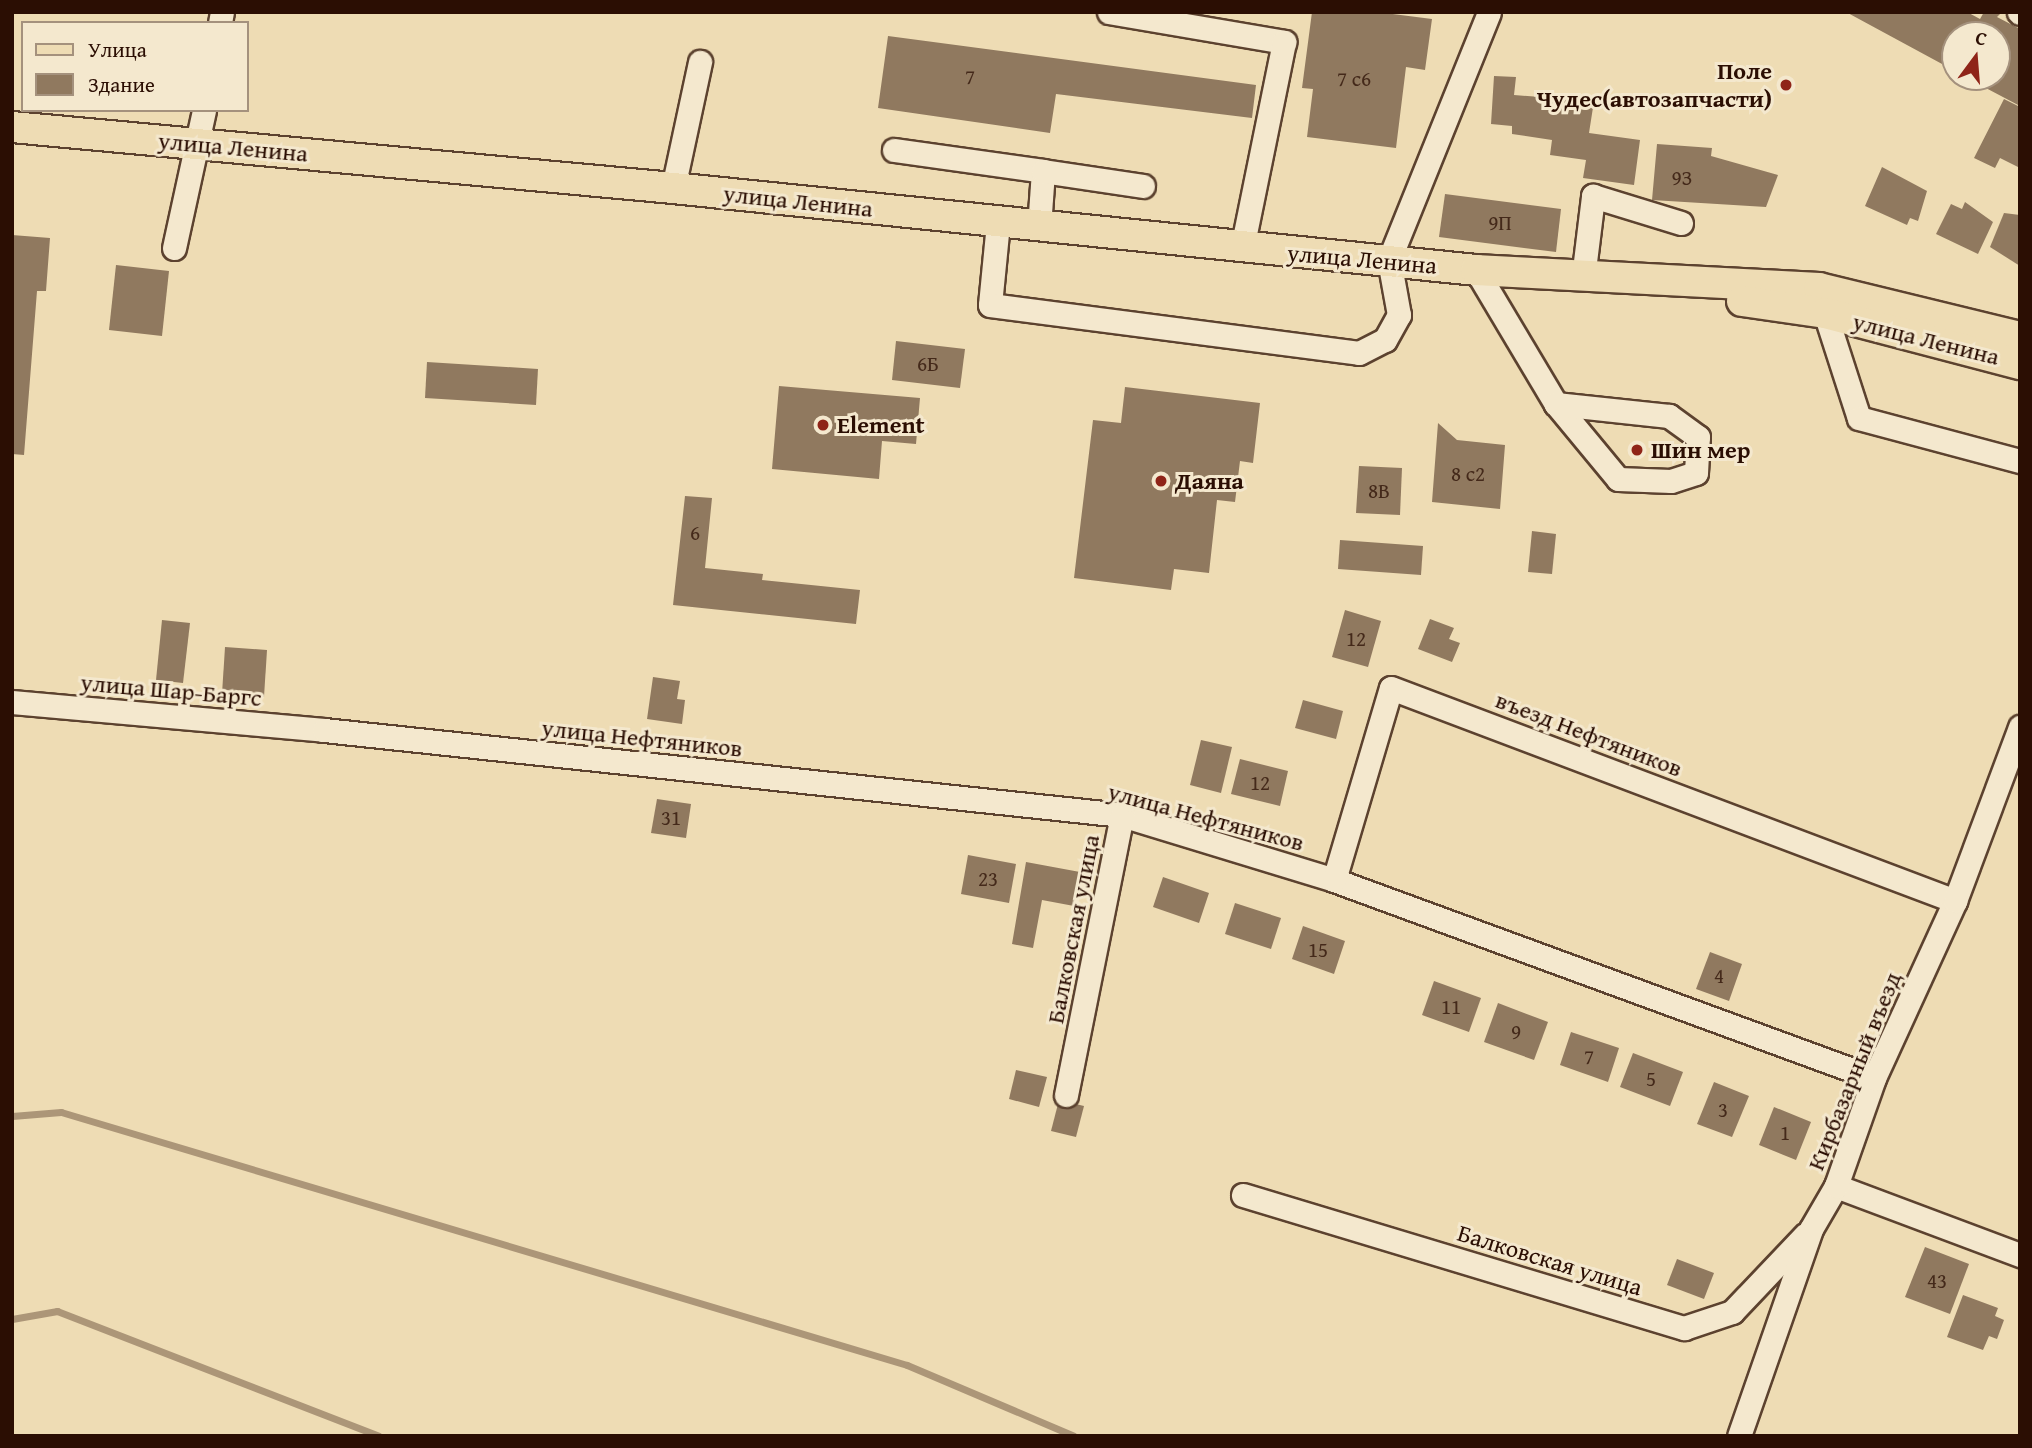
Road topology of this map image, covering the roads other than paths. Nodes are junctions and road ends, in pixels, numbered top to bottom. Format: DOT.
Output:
graph roads {
  1 [pos="1109,12"];
  2 [pos="1489,12"];
  3 [pos="700,62"];
  4 [pos="204,112"];
  5 [pos="12,127"];
  6 [pos="198,144"];
  7 [pos="894,150"];
  8 [pos="1043,171"];
  9 [pos="1143,186"];
  10 [pos="673,188"];
  11 [pos="998,223"];
  12 [pos="1681,223"];
  13 [pos="1039,227"];
  14 [pos="174,248"];
  15 [pos="1242,248"];
  16 [pos="1389,260"];
  17 [pos="1476,270"];
  18 [pos="1583,278"];
  19 [pos="1825,313"];
  20 [pos="2020,337"];
  21 [pos="2020,364"];
  22 [pos="1556,404"];
  23 [pos="2020,461"];
  24 [pos="12,702"];
  25 [pos="2020,727"];
  26 [pos="324,730"];
  27 [pos="1122,815"];
  28 [pos="1334,880"];
  29 [pos="1955,901"];
  30 [pos="1874,1078"];
  31 [pos="1066,1095"];
  32 [pos="1836,1186"];
  33 [pos="1243,1195"];
  34 [pos="1811,1229"];
  35 [pos="2020,1255"];
  36 [pos="1739,1436"];
  1 -- 15 [label="street"];
  2 -- 16 [label="street"];
  3 -- 10 [label="street"];
  4 -- 6 [label="street"];
  5 -- 6 [label="main road, улица Ленина"];
  6 -- 10 [label="main road, улица Ленина"];
  6 -- 14 [label="street"];
  7 -- 8 [label="street"];
  8 -- 9 [label="street"];
  8 -- 13 [label="street"];
  10 -- 11 [label="main road, улица Ленина"];
  11 -- 13 [label="main road, улица Ленина"];
  11 -- 16 [label="street"];
  12 -- 18 [label="street"];
  13 -- 15 [label="main road, улица Ленина"];
  15 -- 16 [label="main road, улица Ленина"];
  16 -- 17 [label="main road, улица Ленина"];
  17 -- 18 [label="main road, улица Ленина"];
  17 -- 22 [label="street"];
  18 -- 19 [label="main road, улица Ленина"];
  18 -- 20 [label="main road, улица Ленина"];
  19 -- 21 [label="main road, улица Ленина"];
  19 -- 23 [label="street"];
  22 -- 22 [label="street"];
  24 -- 26 [label="street, улица Шар-Баргс"];
  25 -- 29 [label="street, Кирбазарный въезд"];
  26 -- 27 [label="street, улица Нефтяников"];
  27 -- 28 [label="street, улица Нефтяников"];
  27 -- 31 [label="street, Балковская улица"];
  28 -- 29 [label="street, въезд Нефтяников"];
  28 -- 30 [label="street, улица Нефтяников"];
  29 -- 30 [label="street, Кирбазарный въезд"];
  30 -- 32 [label="street, Кирбазарный въезд"];
  32 -- 34 [label="street, Кирбазарный въезд"];
  32 -- 35 [label="street"];
  33 -- 34 [label="street, Балковская улица"];
  34 -- 36 [label="street, Кирбазарный въезд"];
}
